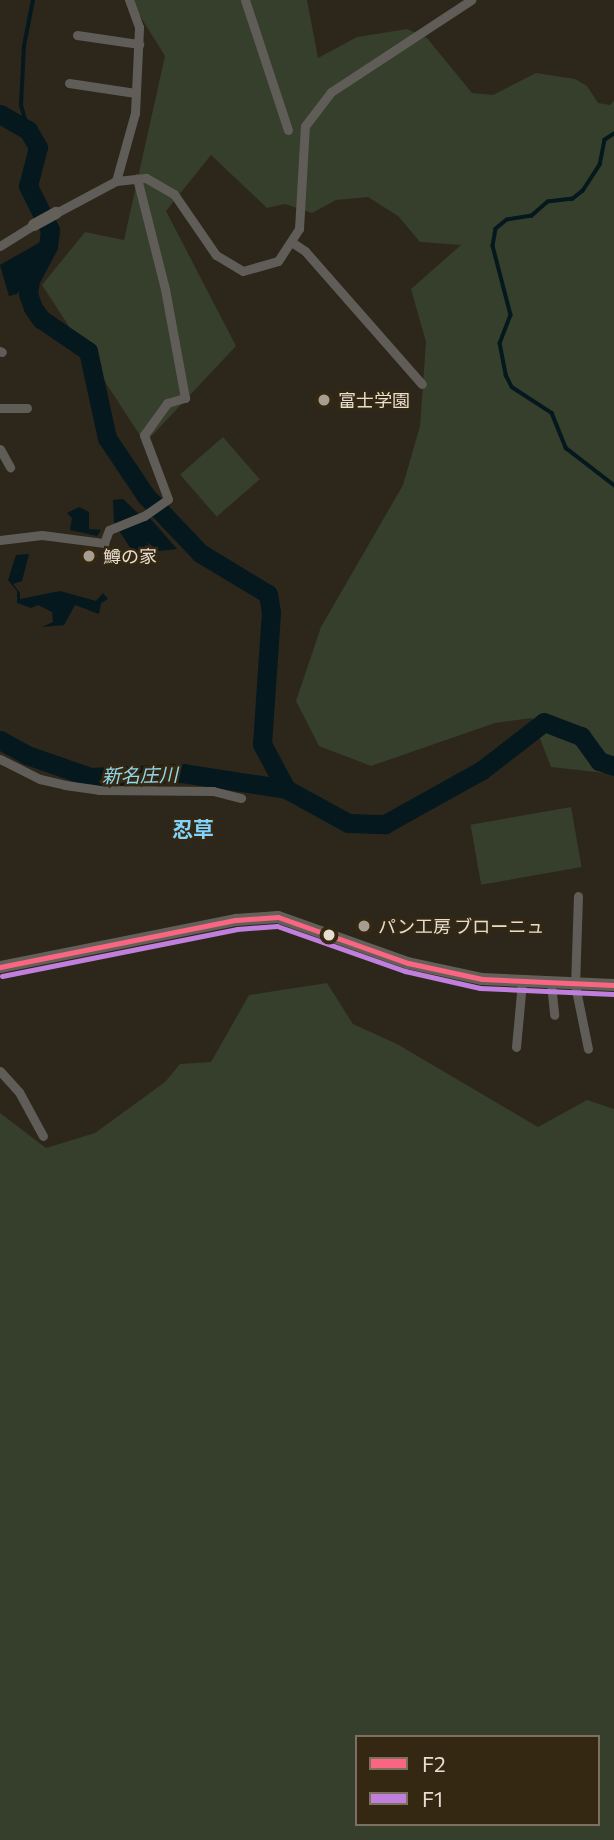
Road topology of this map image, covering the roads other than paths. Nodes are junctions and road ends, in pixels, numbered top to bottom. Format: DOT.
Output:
graph roads {
  1 [pos="130,0"];
  2 [pos="245,0"];
  3 [pos="471,0"];
  4 [pos="77,34"];
  5 [pos="139,44"];
  6 [pos="69,83"];
  7 [pos="135,93"];
  8 [pos="288,130"];
  9 [pos="136,178"];
  10 [pos="116,181"];
  11 [pos="56,213"];
  12 [pos="34,225"];
  13 [pos="293,243"];
  14 [pos="0,246"];
  15 [pos="422,384"];
  16 [pos="0,408"];
  17 [pos="26,408"];
  18 [pos="0,449"];
  19 [pos="10,467"];
  20 [pos="0,540"];
  21 [pos="0,759"];
  22 [pos="241,798"];
  23 [pos="578,895"];
  24 [pos="0,967"];
  25 [pos="522,982"];
  26 [pos="551,984"];
  27 [pos="575,985"];
  28 [pos="614,985"];
  29 [pos="554,1015"];
  30 [pos="516,1047"];
  31 [pos="588,1049"];
  32 [pos="0,1070"];
  33 [pos="43,1136"];
  1 -- 5 [label="street"];
  2 -- 8 [label="street"];
  3 -- 13 [label="street"];
  4 -- 5 [label="street"];
  5 -- 7 [label="street"];
  6 -- 7 [label="street"];
  7 -- 10 [label="street"];
  9 -- 10 [label="street"];
  9 -- 13 [label="street"];
  9 -- 20 [label="street"];
  10 -- 11 [label="street"];
  11 -- 12 [label="street"];
  12 -- 14 [label="street"];
  13 -- 15 [label="street"];
  16 -- 17 [label="street"];
  18 -- 19 [label="street"];
  21 -- 22 [label="street"];
  23 -- 27 [label="street"];
  24 -- 25 [label="street"];
  25 -- 26 [label="street"];
  25 -- 30 [label="street"];
  26 -- 27 [label="street"];
  26 -- 29 [label="street"];
  27 -- 28 [label="street"];
  27 -- 31 [label="street"];
  32 -- 33 [label="street"];
}
